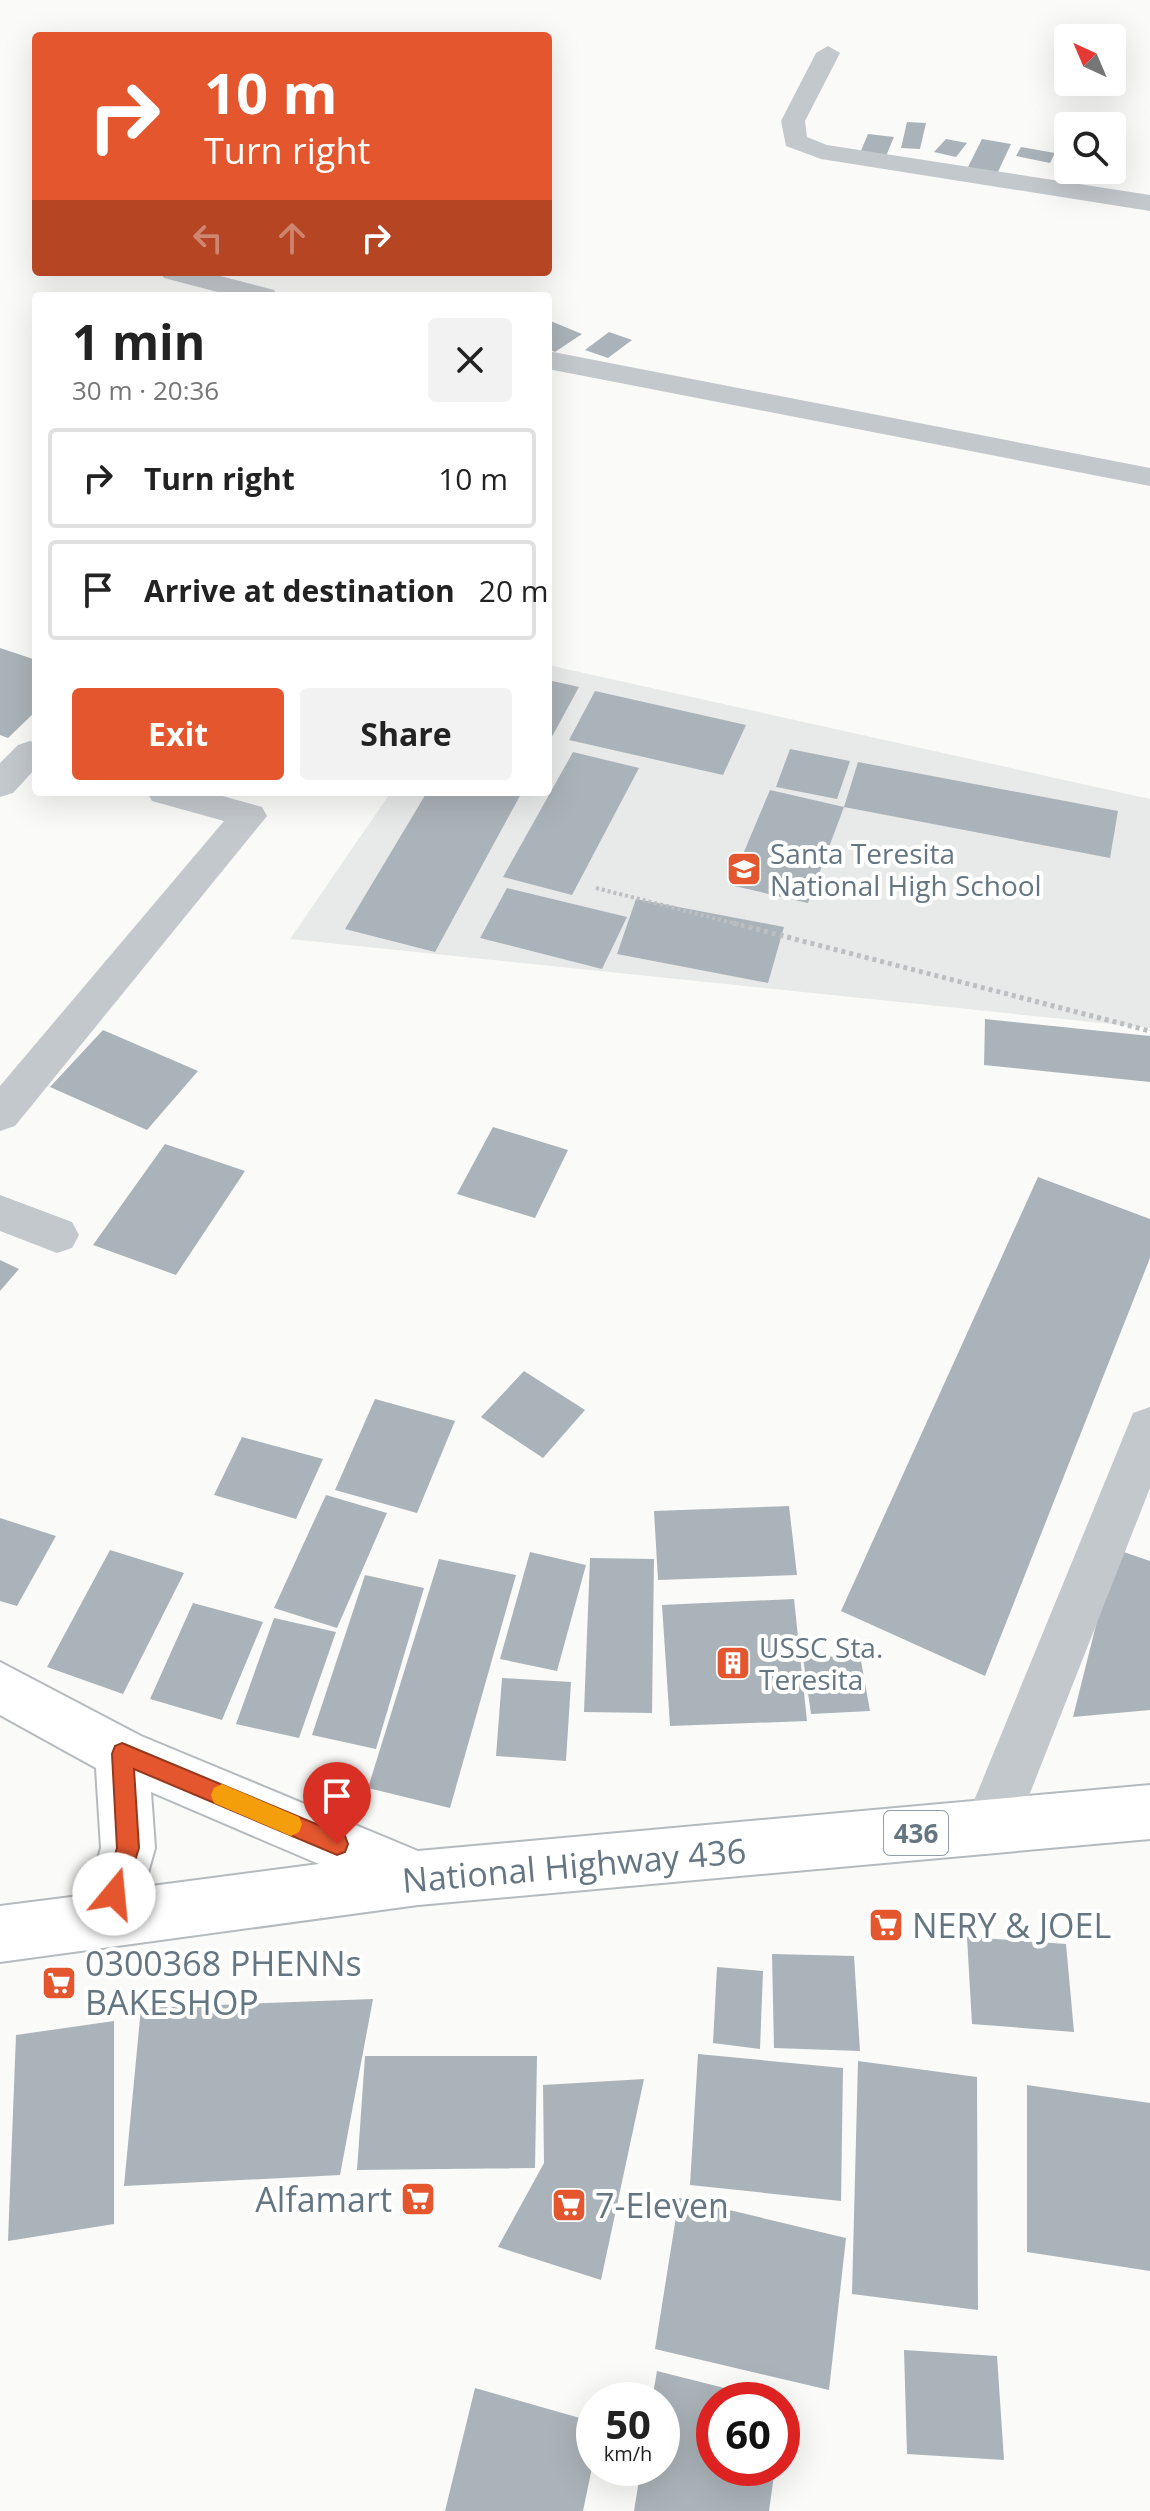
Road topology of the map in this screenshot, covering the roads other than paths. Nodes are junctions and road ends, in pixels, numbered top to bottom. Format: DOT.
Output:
graph roads {
  1 [pos="828,53"];
  2 [pos="1150,203"];
  3 [pos="189,276"];
  4 [pos="249,292"];
  5 [pos="552,361"];
  6 [pos="1150,477"];
  7 [pos="22,751"];
  8 [pos="0,785"];
  9 [pos="179,796"];
  10 [pos="0,1115"];
  11 [pos="0,1212"];
  12 [pos="57,1235"];
  13 [pos="1150,1428"];
  14 [pos="0,1687"];
  15 [pos="122,1754"];
  16 [pos="1150,1812"];
  17 [pos="991,1825"];
  18 [pos="418,1878"];
  19 [pos="108,1917"];
  20 [pos="0,1934"];
  1 -- 2 [label="street"];
  3 -- 4 [label="street"];
  5 -- 6 [label="street"];
  7 -- 8 [label="street"];
  9 -- 10 [label="street"];
  11 -- 12 [label="street"];
  13 -- 17 [label="street"];
  14 -- 15 [label="main road"];
  15 -- 18 [label="main road"];
  15 -- 19 [label="main road"];
  16 -- 17 [label="main road, National Highway 436 / 436"];
  17 -- 18 [label="main road, National Highway 436 / 436"];
  18 -- 19 [label="main road, National Highway 436 / 436"];
  19 -- 20 [label="main road, National Highway 436 / 436"];
}
